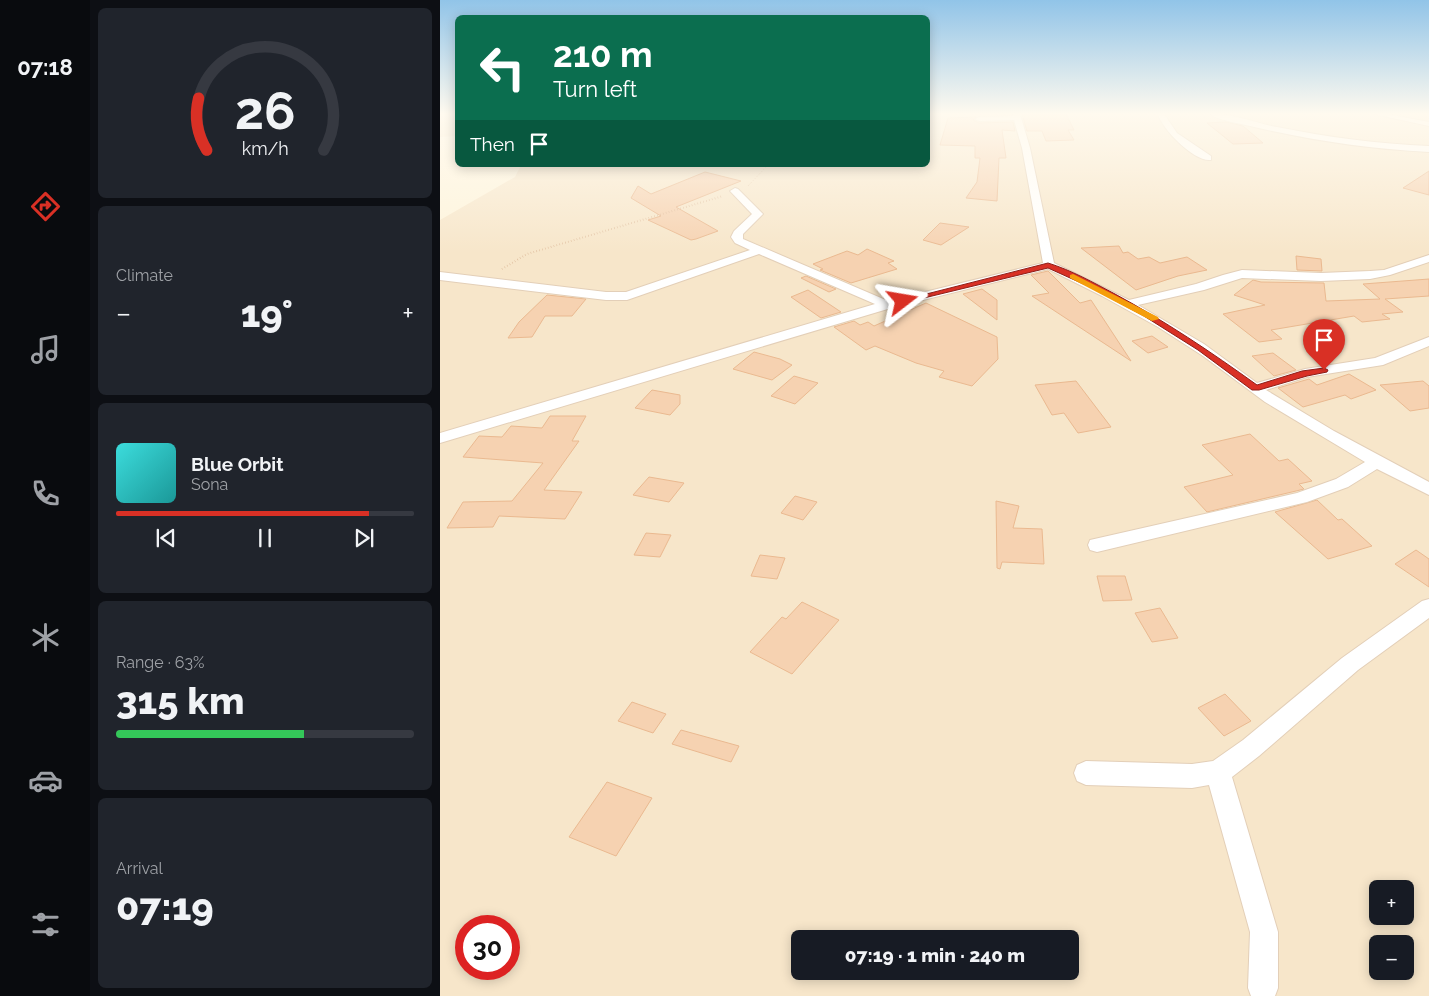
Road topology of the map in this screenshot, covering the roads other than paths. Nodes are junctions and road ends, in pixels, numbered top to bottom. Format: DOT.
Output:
graph roads {
  1 [pos="1028,160"];
  2 [pos="735,191"];
  3 [pos="759,250"];
  4 [pos="1429,258"];
  5 [pos="1048,266"];
  6 [pos="440,276"];
  7 [pos="1129,304"];
  8 [pos="887,305"];
  9 [pos="1429,341"];
  10 [pos="1256,388"];
  11 [pos="440,438"];
  12 [pos="1376,463"];
  13 [pos="1429,489"];
  14 [pos="1097,545"];
  15 [pos="1429,607"];
  16 [pos="1218,772"];
  17 [pos="1086,773"];
  18 [pos="1263,988"];
  1 -- 5 [label="street"];
  2 -- 3 [label="street"];
  3 -- 6 [label="street"];
  3 -- 8 [label="street"];
  4 -- 7 [label="street"];
  5 -- 7 [label="street"];
  5 -- 8 [label="street"];
  7 -- 10 [label="street"];
  8 -- 11 [label="street"];
  9 -- 10 [label="street"];
  10 -- 12 [label="street"];
  12 -- 13 [label="street"];
  12 -- 14 [label="street"];
  15 -- 16 [label="street"];
  16 -- 17 [label="street"];
  16 -- 18 [label="street"];
}
